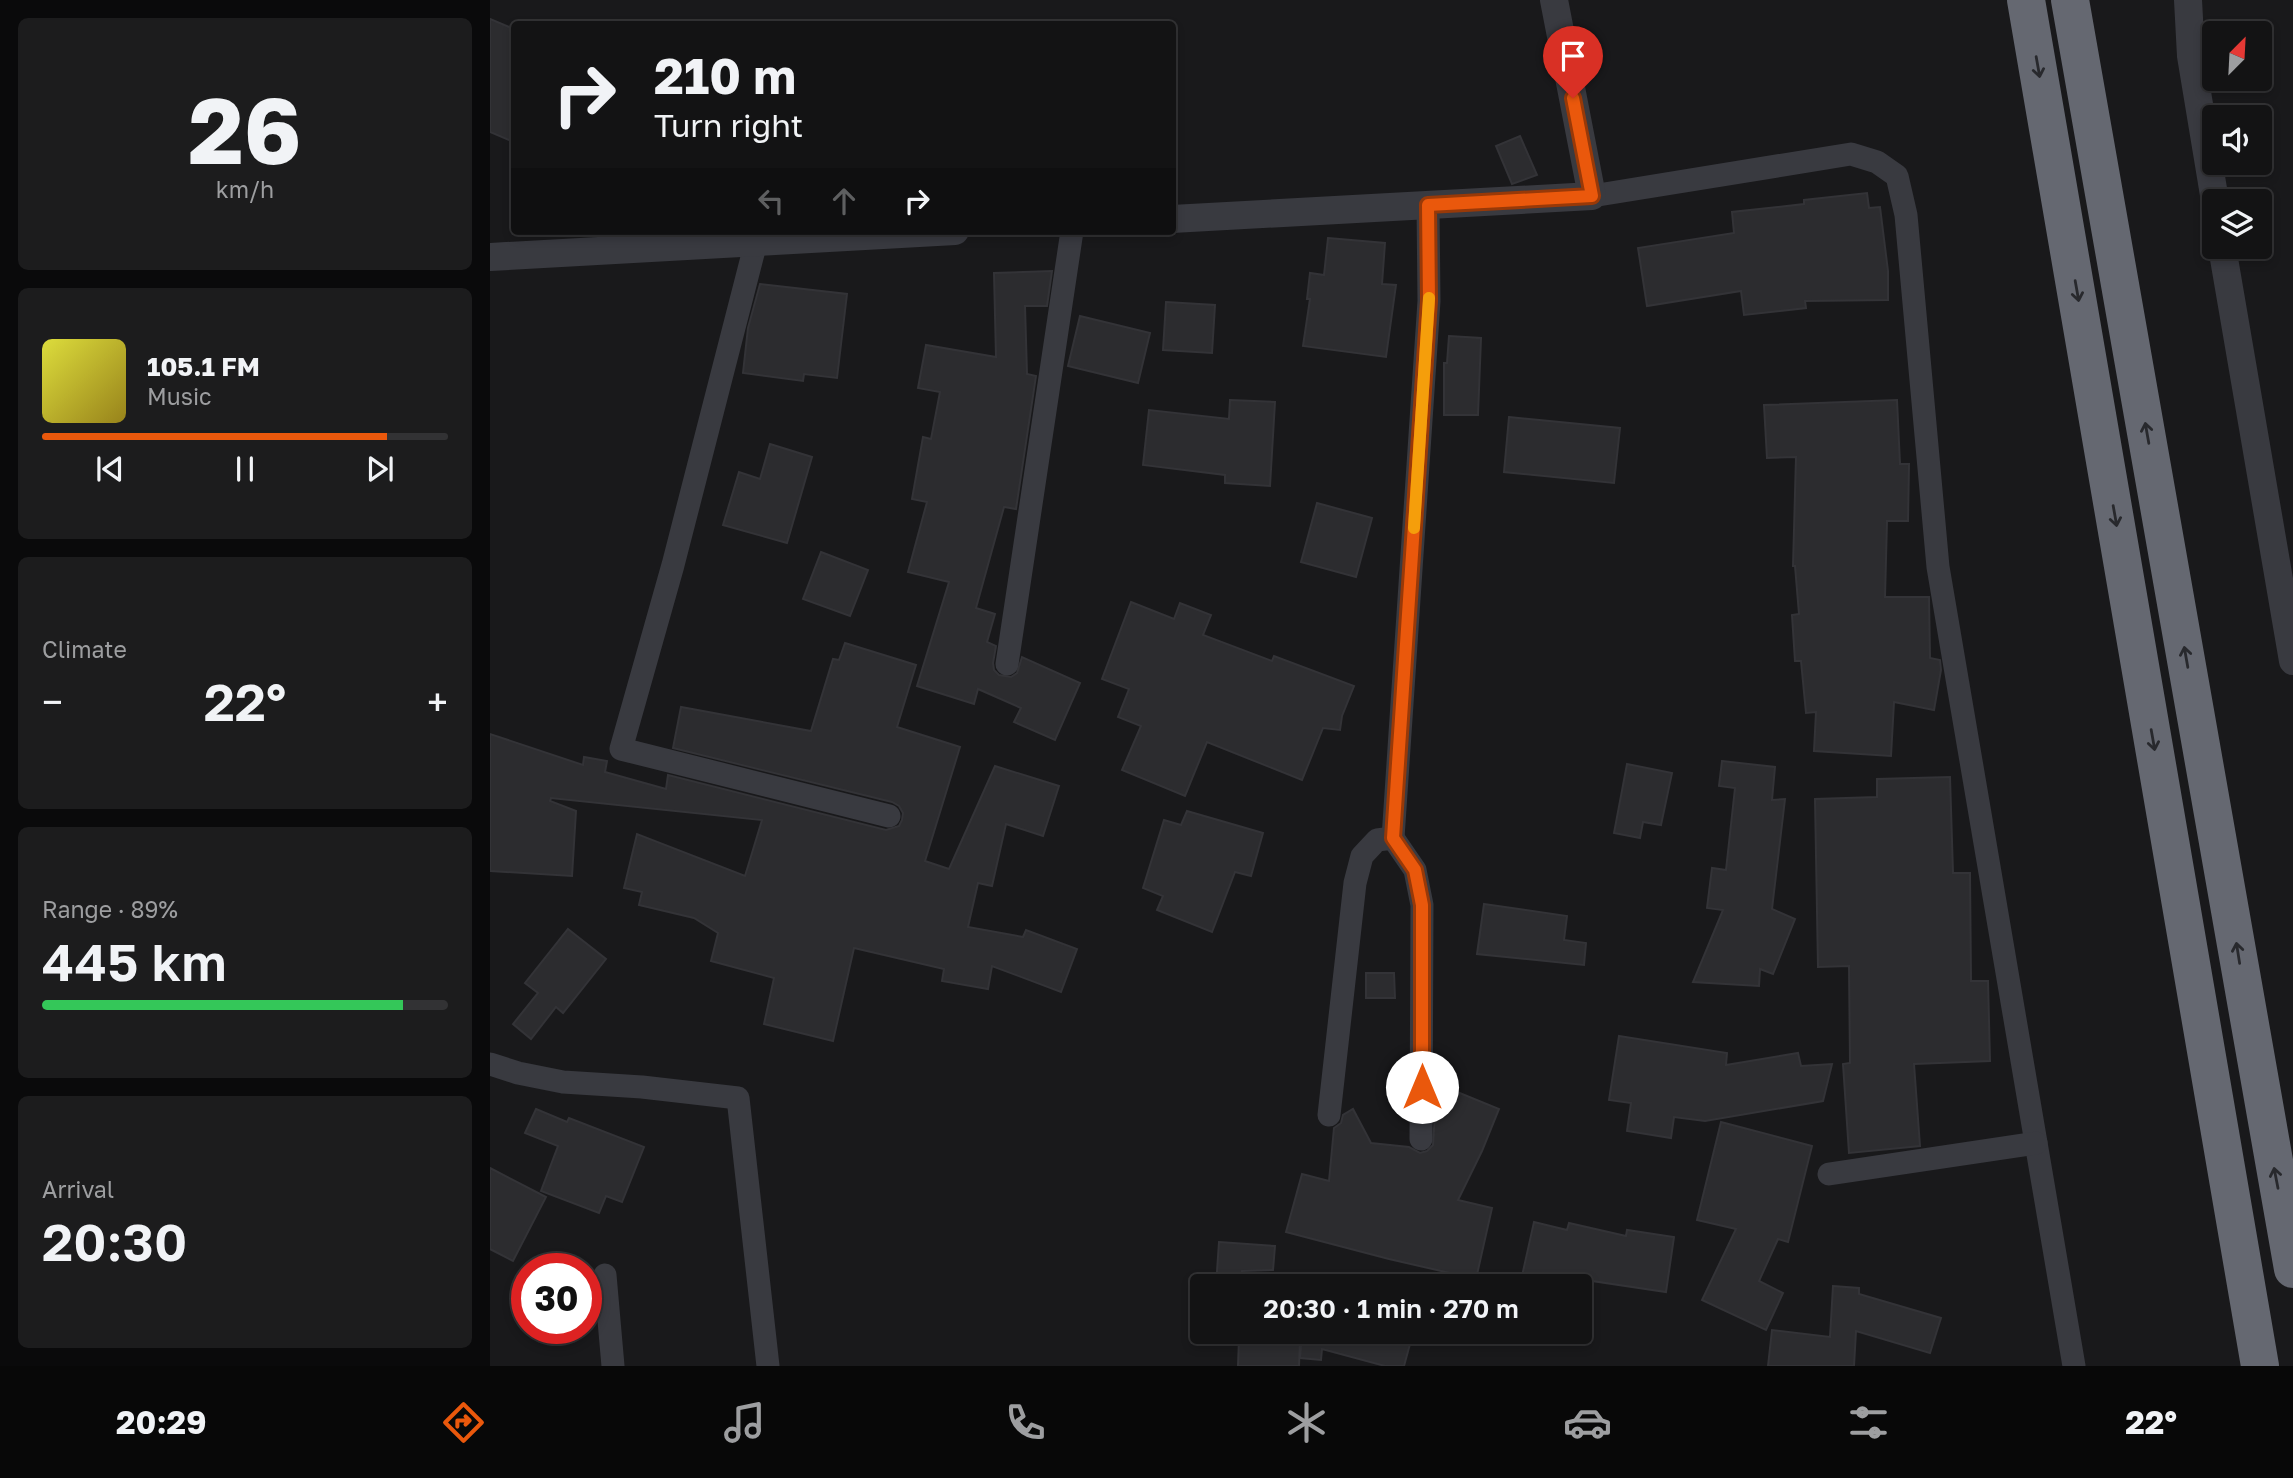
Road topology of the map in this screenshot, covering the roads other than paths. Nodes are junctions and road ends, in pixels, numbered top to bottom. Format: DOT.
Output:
graph roads {
  1 [pos="1554,0"];
  2 [pos="2026,0"];
  3 [pos="2070,0"];
  4 [pos="2188,0"];
  5 [pos="2213,189"];
  6 [pos="1592,196"];
  7 [pos="1428,205"];
  8 [pos="1176,219"];
  9 [pos="883,235"];
  10 [pos="1071,235"];
  11 [pos="756,242"];
  12 [pos="490,257"];
  13 [pos="2224,259"];
  14 [pos="2293,661"];
  15 [pos="1007,664"];
  16 [pos="889,816"];
  17 [pos="1393,838"];
  18 [pos="490,1064"];
  19 [pos="1329,1115"];
  20 [pos="1421,1139"];
  21 [pos="2036,1143"];
  22 [pos="1829,1174"];
  23 [pos="2293,1269"];
  24 [pos="605,1275"];
  25 [pos="613,1366"];
  26 [pos="768,1366"];
  27 [pos="2074,1366"];
  28 [pos="2260,1366"];
  1 -- 6 [label="street"];
  2 -- 28 [label="highway, one-way"];
  23 -- 3 [label="highway, one-way"];
  4 -- 5 [label="street"];
  6 -- 7 [label="street"];
  6 -- 21 [label="street"];
  7 -- 8 [label="street"];
  7 -- 17 [label="street"];
  9 -- 11 [label="street"];
  10 -- 15 [label="street"];
  11 -- 12 [label="street"];
  11 -- 16 [label="street"];
  13 -- 14 [label="street"];
  17 -- 19 [label="street"];
  17 -- 20 [label="street"];
  18 -- 26 [label="street"];
  21 -- 22 [label="street"];
  21 -- 27 [label="street"];
  24 -- 25 [label="street"];
}
